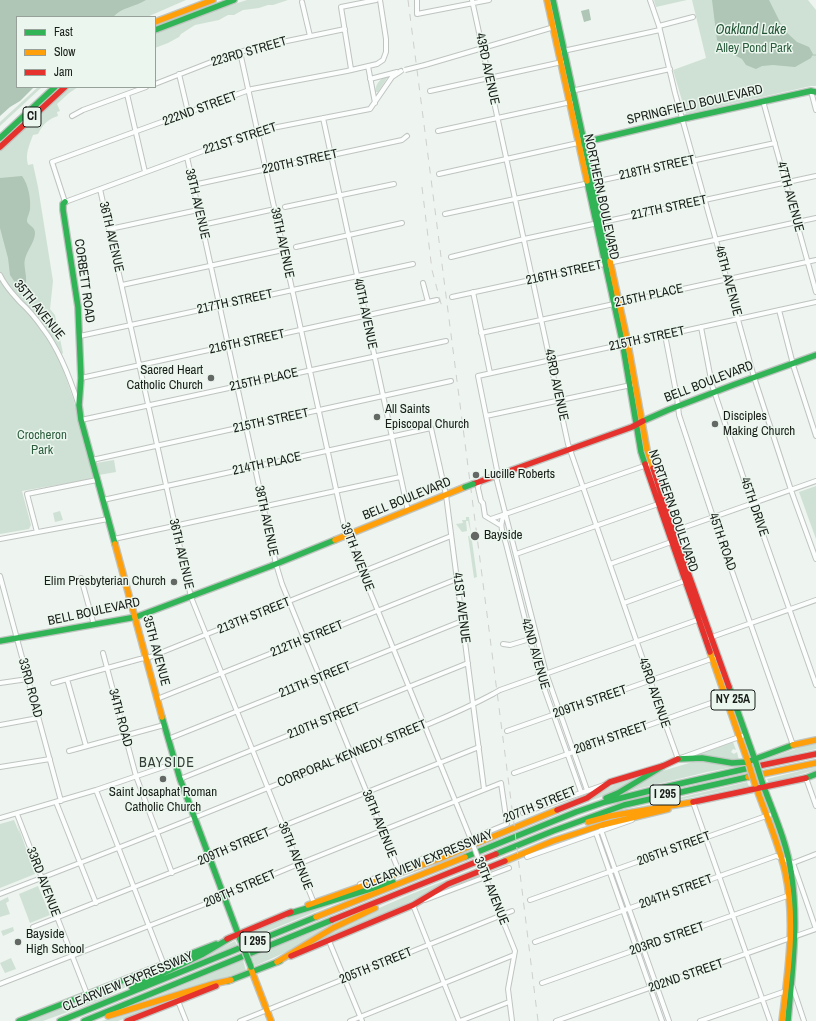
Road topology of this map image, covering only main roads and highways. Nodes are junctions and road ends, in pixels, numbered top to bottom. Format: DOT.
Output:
graph roads {
  1 [pos="212,0"];
  2 [pos="234,0"];
  3 [pos="547,0"];
  4 [pos="552,0"];
  5 [pos="156,22"];
  6 [pos="556,27"];
  7 [pos="156,30"];
  8 [pos="54,88"];
  9 [pos="64,88"];
  10 [pos="813,91"];
  11 [pos="0,138"];
  12 [pos="581,142"];
  13 [pos="0,147"];
  14 [pos="65,202"];
  15 [pos="816,355"];
  16 [pos="79,405"];
  17 [pos="638,423"];
  18 [pos="649,464"];
  19 [pos="136,617"];
  20 [pos="0,641"];
  21 [pos="715,658"];
  22 [pos="816,737"];
  23 [pos="816,740"];
  24 [pos="793,745"];
  25 [pos="816,754"];
  26 [pos="755,761"];
  27 [pos="748,763"];
  28 [pos="816,763"];
  29 [pos="663,766"];
  30 [pos="816,775"];
  31 [pos="760,786"];
  32 [pos="693,802"];
  33 [pos="537,828"];
  34 [pos="520,844"];
  35 [pos="451,863"];
  36 [pos="462,868"];
  37 [pos="788,872"];
  38 [pos="790,895"];
  39 [pos="288,914"];
  40 [pos="239,937"];
  41 [pos="230,938"];
  42 [pos="792,938"];
  43 [pos="277,962"];
  44 [pos="251,969"];
  45 [pos="231,980"];
  46 [pos="84,1012"];
  47 [pos="19,1021"];
  48 [pos="60,1021"];
  49 [pos="84,1021"];
  50 [pos="92,1021"];
  51 [pos="127,1021"];
  52 [pos="271,1021"];
  53 [pos="782,1021"];
  54 [pos="788,1021"];
  1 -- 5 [label="main road"];
  2 -- 7 [label="main road"];
  3 -- 6 [label="main road, NORTHERN BOULEVARD"];
  4 -- 6 [label="main road, NORTHERN BOULEVARD"];
  6 -- 12 [label="main road, NORTHERN BOULEVARD"];
  8 -- 11 [label="main road, CI"];
  9 -- 13 [label="main road, CI"];
  10 -- 12 [label="main road, SPRINGFIELD BOULEVARD"];
  12 -- 17 [label="main road, NORTHERN BOULEVARD"];
  14 -- 16 [label="main road, CORBETT ROAD"];
  15 -- 17 [label="main road, BELL BOULEVARD"];
  16 -- 19 [label="main road, 35TH AVENUE"];
  17 -- 18 [label="main road, NORTHERN BOULEVARD"];
  17 -- 18 [label="main road, NORTHERN BOULEVARD"];
  17 -- 19 [label="main road, BELL BOULEVARD, bridge"];
  18 -- 21 [label="main road, NORTHERN BOULEVARD / NY 25A"];
  19 -- 20 [label="main road, BELL BOULEVARD"];
  19 -- 40 [label="main road, 35TH AVENUE"];
  21 -- 26 [label="main road, NORTHERN BOULEVARD / NY 25A"];
  21 -- 27 [label="main road, NORTHERN BOULEVARD"];
  22 -- 24 [label="main road"];
  23 -- 24 [label="main road"];
  24 -- 26 [label="main road"];
  25 -- 33 [label="main road, CLEARVIEW EXPRESSWAY / I 295"];
  26 -- 27 [label="main road"];
  26 -- 31 [label="main road, NORTHERN BOULEVARD / NY 25A, bridge"];
  27 -- 29 [label="main road"];
  27 -- 31 [label="main road, NORTHERN BOULEVARD / NY 25A, bridge"];
  28 -- 34 [label="main road, CLEARVIEW EXPRESSWAY / I 295"];
  29 -- 33 [label="main road"];
  29 -- 39 [label="main road, 207TH STREET"];
  30 -- 31 [label="main road"];
  31 -- 32 [label="main road"];
  31 -- 37 [label="main road, NORTHERN BOULEVARD"];
  31 -- 37 [label="main road, NORTHERN BOULEVARD / NY 25A"];
  32 -- 34 [label="main road"];
  32 -- 43 [label="main road"];
  33 -- 35 [label="main road, CLEARVIEW EXPRESSWAY / I 295"];
  34 -- 36 [label="main road, CLEARVIEW EXPRESSWAY / I 295"];
  35 -- 39 [label="main road"];
  35 -- 46 [label="main road, CLEARVIEW EXPRESSWAY / I 295"];
  36 -- 43 [label="main road"];
  36 -- 49 [label="main road, CLEARVIEW EXPRESSWAY / I 295"];
  37 -- 38 [label="main road, NORTHERN BOULEVARD"];
  38 -- 42 [label="main road, NORTHERN BOULEVARD"];
  38 -- 42 [label="main road, NORTHERN BOULEVARD"];
  39 -- 40 [label="main road"];
  40 -- 41 [label="main road"];
  40 -- 44 [label="main road, 35TH AVENUE, bridge"];
  41 -- 46 [label="main road"];
  41 -- 47 [label="main road"];
  42 -- 53 [label="main road, NORTHERN BOULEVARD"];
  42 -- 54 [label="main road, NORTHERN BOULEVARD"];
  43 -- 44 [label="main road"];
  44 -- 45 [label="main road"];
  44 -- 52 [label="main road, 35TH AVENUE"];
  45 -- 50 [label="main road"];
  45 -- 51 [label="main road"];
  46 -- 48 [label="main road, CLEARVIEW EXPRESSWAY / I 295"];
}
